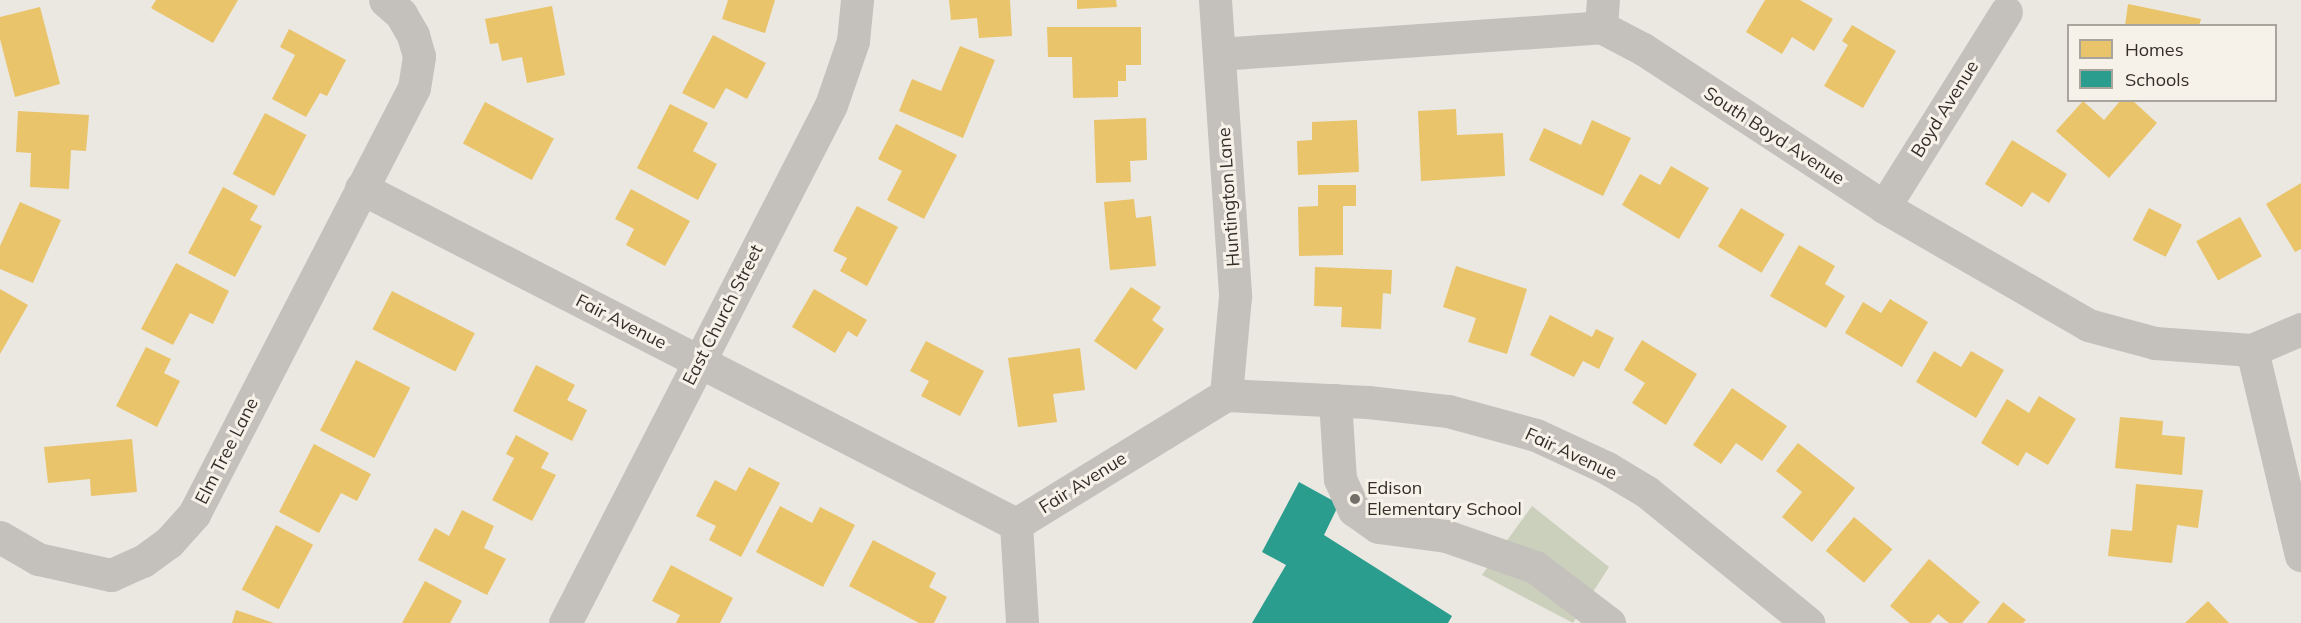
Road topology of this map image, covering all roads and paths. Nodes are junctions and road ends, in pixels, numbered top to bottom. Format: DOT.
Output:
graph roads {
  1 [pos="385,0"];
  2 [pos="857,0"];
  3 [pos="1215,0"];
  4 [pos="2006,12"];
  5 [pos="1602,14"];
  6 [pos="1219,54"];
  7 [pos="361,188"];
  8 [pos="1884,207"];
  9 [pos="2301,329"];
  10 [pos="2252,350"];
  11 [pos="699,362"];
  12 [pos="1226,395"];
  13 [pos="1335,400"];
  14 [pos="1016,524"];
  15 [pos="0,537"];
  16 [pos="2301,555"];
  17 [pos="565,623"];
  18 [pos="1022,623"];
  19 [pos="1609,623"];
  20 [pos="1808,623"];
  1 -- 7 [label="street, Elm Tree Lane"];
  2 -- 11 [label="street, East Church Street"];
  3 -- 6 [label="street, Huntington Lane"];
  4 -- 8 [label="street, Boyd Avenue"];
  5 -- 6 [label="street, South Boyd Avenue"];
  5 -- 8 [label="street, South Boyd Avenue"];
  6 -- 12 [label="street, Huntington Lane"];
  7 -- 11 [label="street, Fair Avenue"];
  7 -- 15 [label="street, Elm Tree Lane"];
  8 -- 10 [label="street, South Boyd Avenue"];
  9 -- 10 [label="street, South Boyd Avenue"];
  10 -- 16 [label="street"];
  11 -- 14 [label="street, Fair Avenue"];
  11 -- 17 [label="street, East Church Street"];
  12 -- 13 [label="street, Fair Avenue"];
  12 -- 14 [label="street, Fair Avenue"];
  13 -- 19 [label="street"];
  13 -- 20 [label="street, Fair Avenue"];
  14 -- 18 [label="street"];
}
